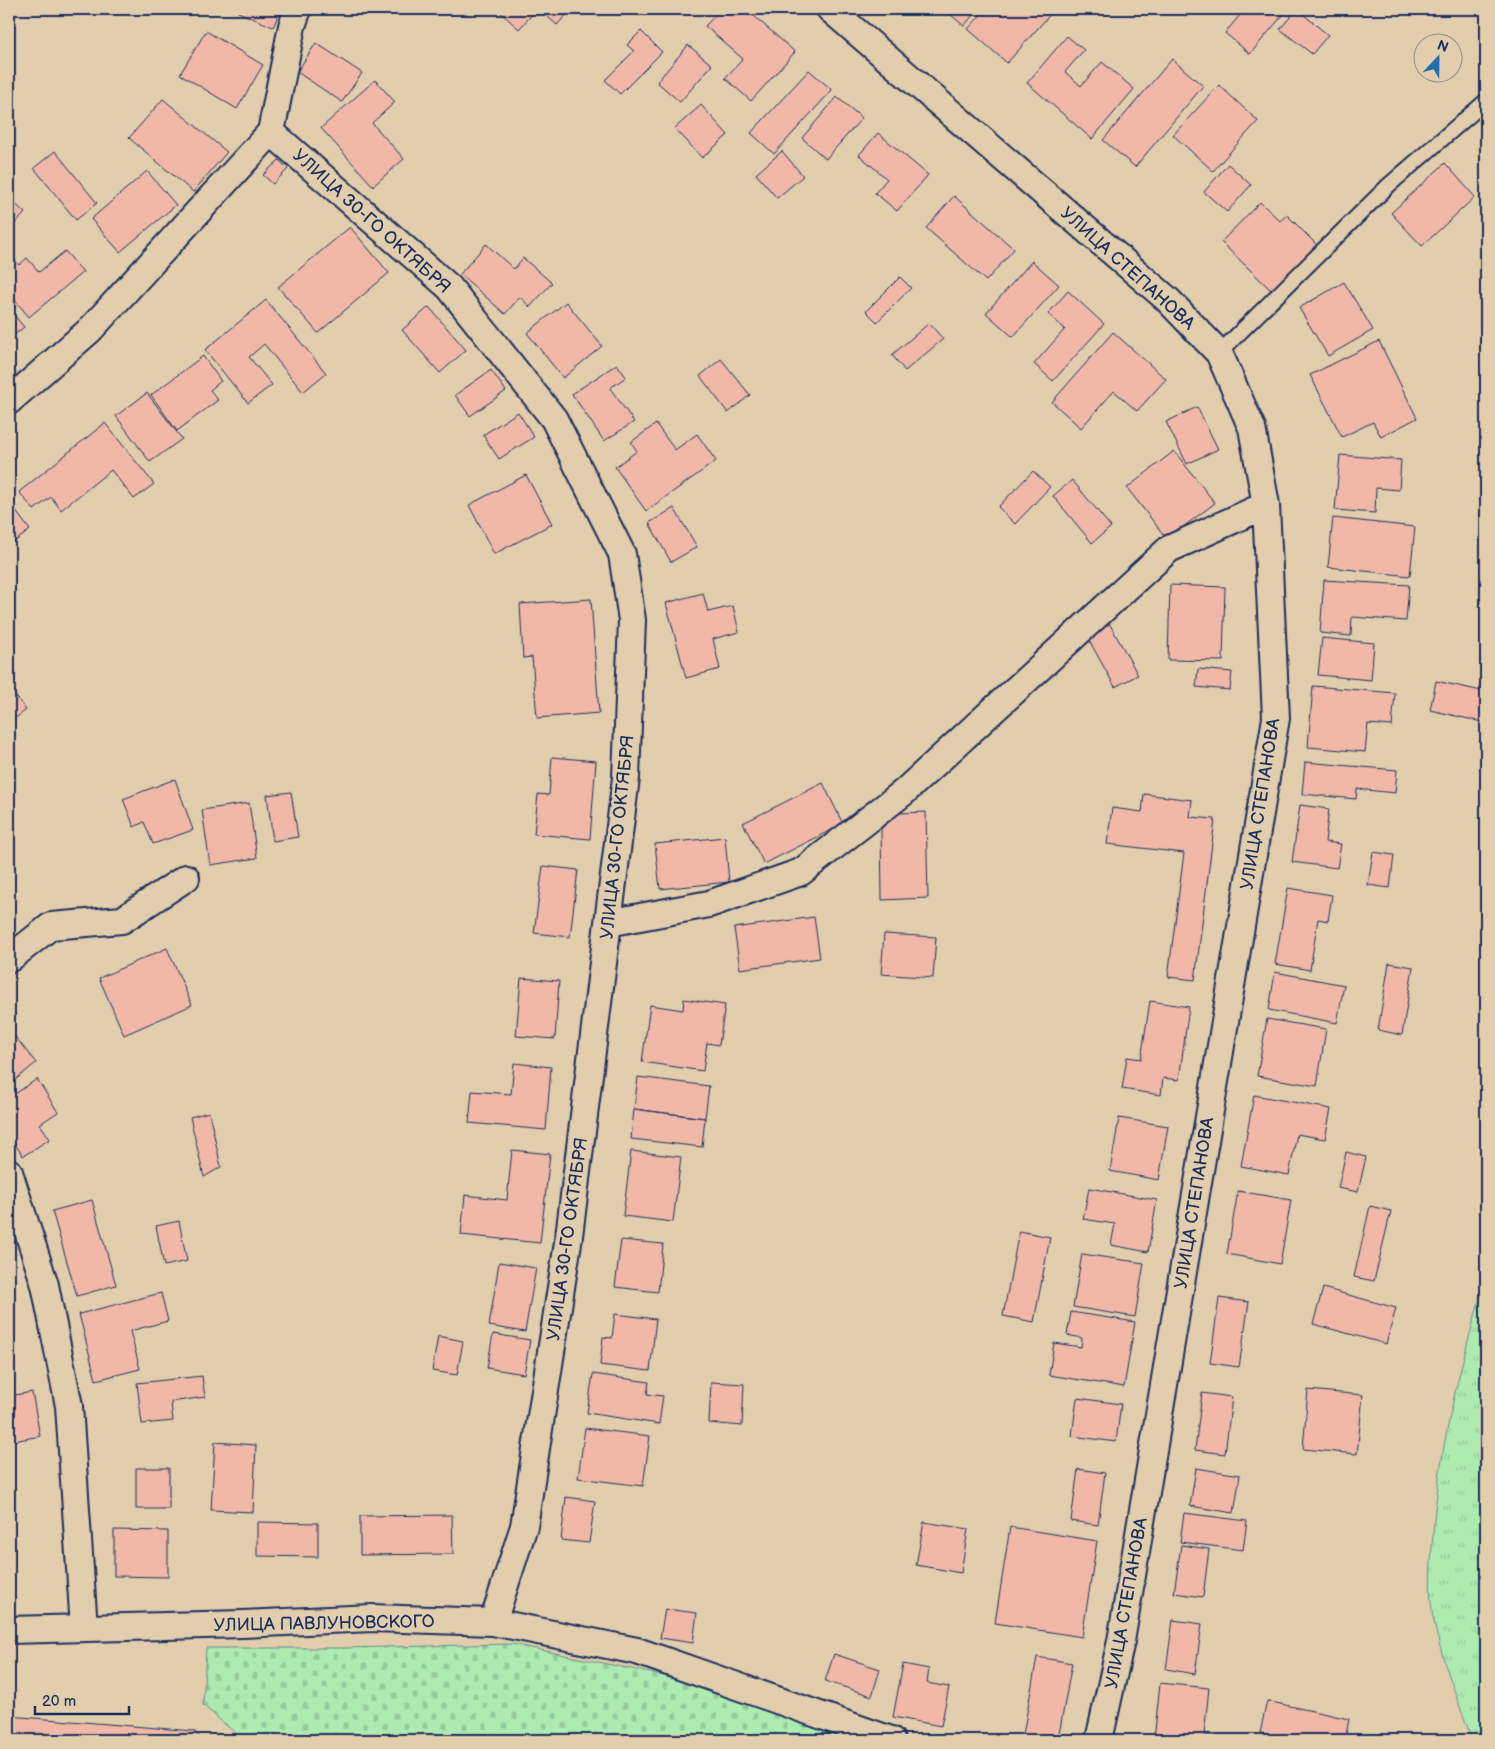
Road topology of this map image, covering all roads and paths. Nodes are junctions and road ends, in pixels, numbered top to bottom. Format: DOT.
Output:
graph roads {
  1 [pos="298,9"];
  2 [pos="830,9"];
  3 [pos="1486,102"];
  4 [pos="271,132"];
  5 [pos="1219,353"];
  6 [pos="9,401"];
  7 [pos="1266,505"];
  8 [pos="186,878"];
  9 [pos="608,923"];
  10 [pos="9,959"];
  11 [pos="9,1172"];
  12 [pos="493,1622"];
  13 [pos="84,1628"];
  14 [pos="9,1630"];
  15 [pos="891,1740"];
  16 [pos="1099,1740"];
  1 -- 4 [label="street"];
  2 -- 5 [label="street, УЛИЦА СТЕПАНОВА"];
  3 -- 5 [label="lane"];
  4 -- 6 [label="street"];
  4 -- 9 [label="street, УЛИЦА 30-ГО ОКТЯБРЯ"];
  5 -- 7 [label="street, УЛИЦА СТЕПАНОВА"];
  7 -- 9 [label="street"];
  7 -- 16 [label="street, УЛИЦА СТЕПАНОВА"];
  8 -- 10 [label="street"];
  9 -- 12 [label="street, УЛИЦА 30-ГО ОКТЯБРЯ"];
  11 -- 13 [label="street"];
  12 -- 13 [label="street, УЛИЦА ПАВЛУНОВСКОГО"];
  12 -- 15 [label="street, УЛИЦА ПАВЛУНОВСКОГО"];
  13 -- 14 [label="street, УЛИЦА ПАВЛУНОВСКОГО"];
}
